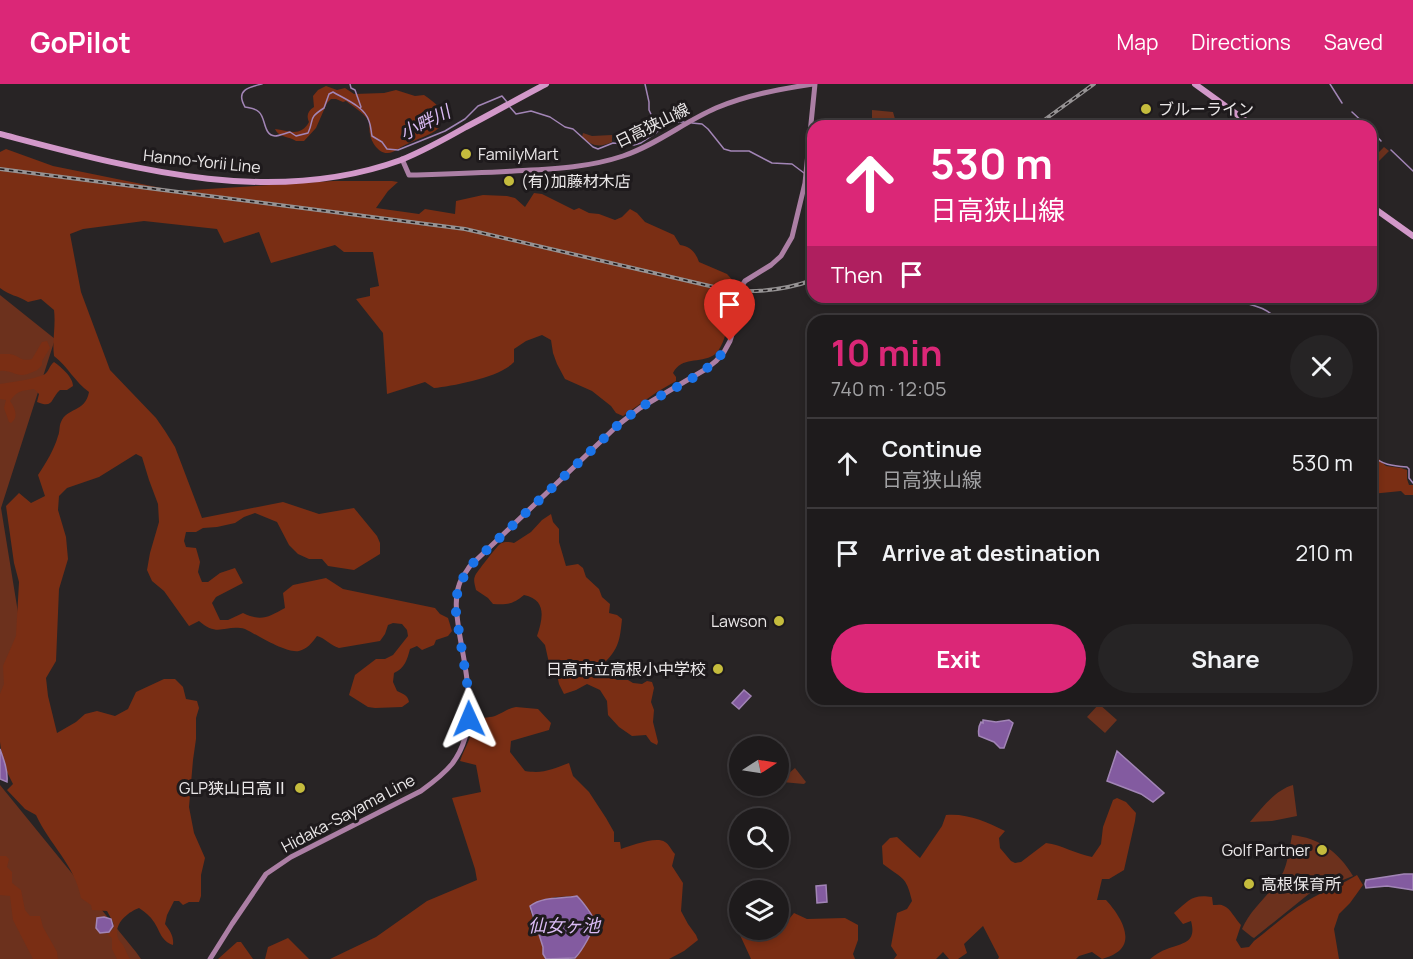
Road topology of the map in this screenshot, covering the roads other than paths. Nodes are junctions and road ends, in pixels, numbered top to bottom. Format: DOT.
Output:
graph roads {
  1 [pos="546,84"];
  2 [pos="814,84"];
  3 [pos="1195,84"];
  4 [pos="811,120"];
  5 [pos="1245,120"];
  6 [pos="0,134"];
  7 [pos="402,159"];
  8 [pos="807,163"];
  9 [pos="1377,210"];
  10 [pos="1413,236"];
  11 [pos="210,959"];
  1 -- 7 [label="main road, Hanno-Yorii Line"];
  2 -- 4 [label="main road, 日高狭山線"];
  2 -- 7 [label="main road, 日高狭山線"];
  3 -- 5 [label="main road"];
  6 -- 7 [label="main road, Hanno-Yorii Line"];
  8 -- 11 [label="main road, 日高狭山線"];
  9 -- 10 [label="main road"];
}
